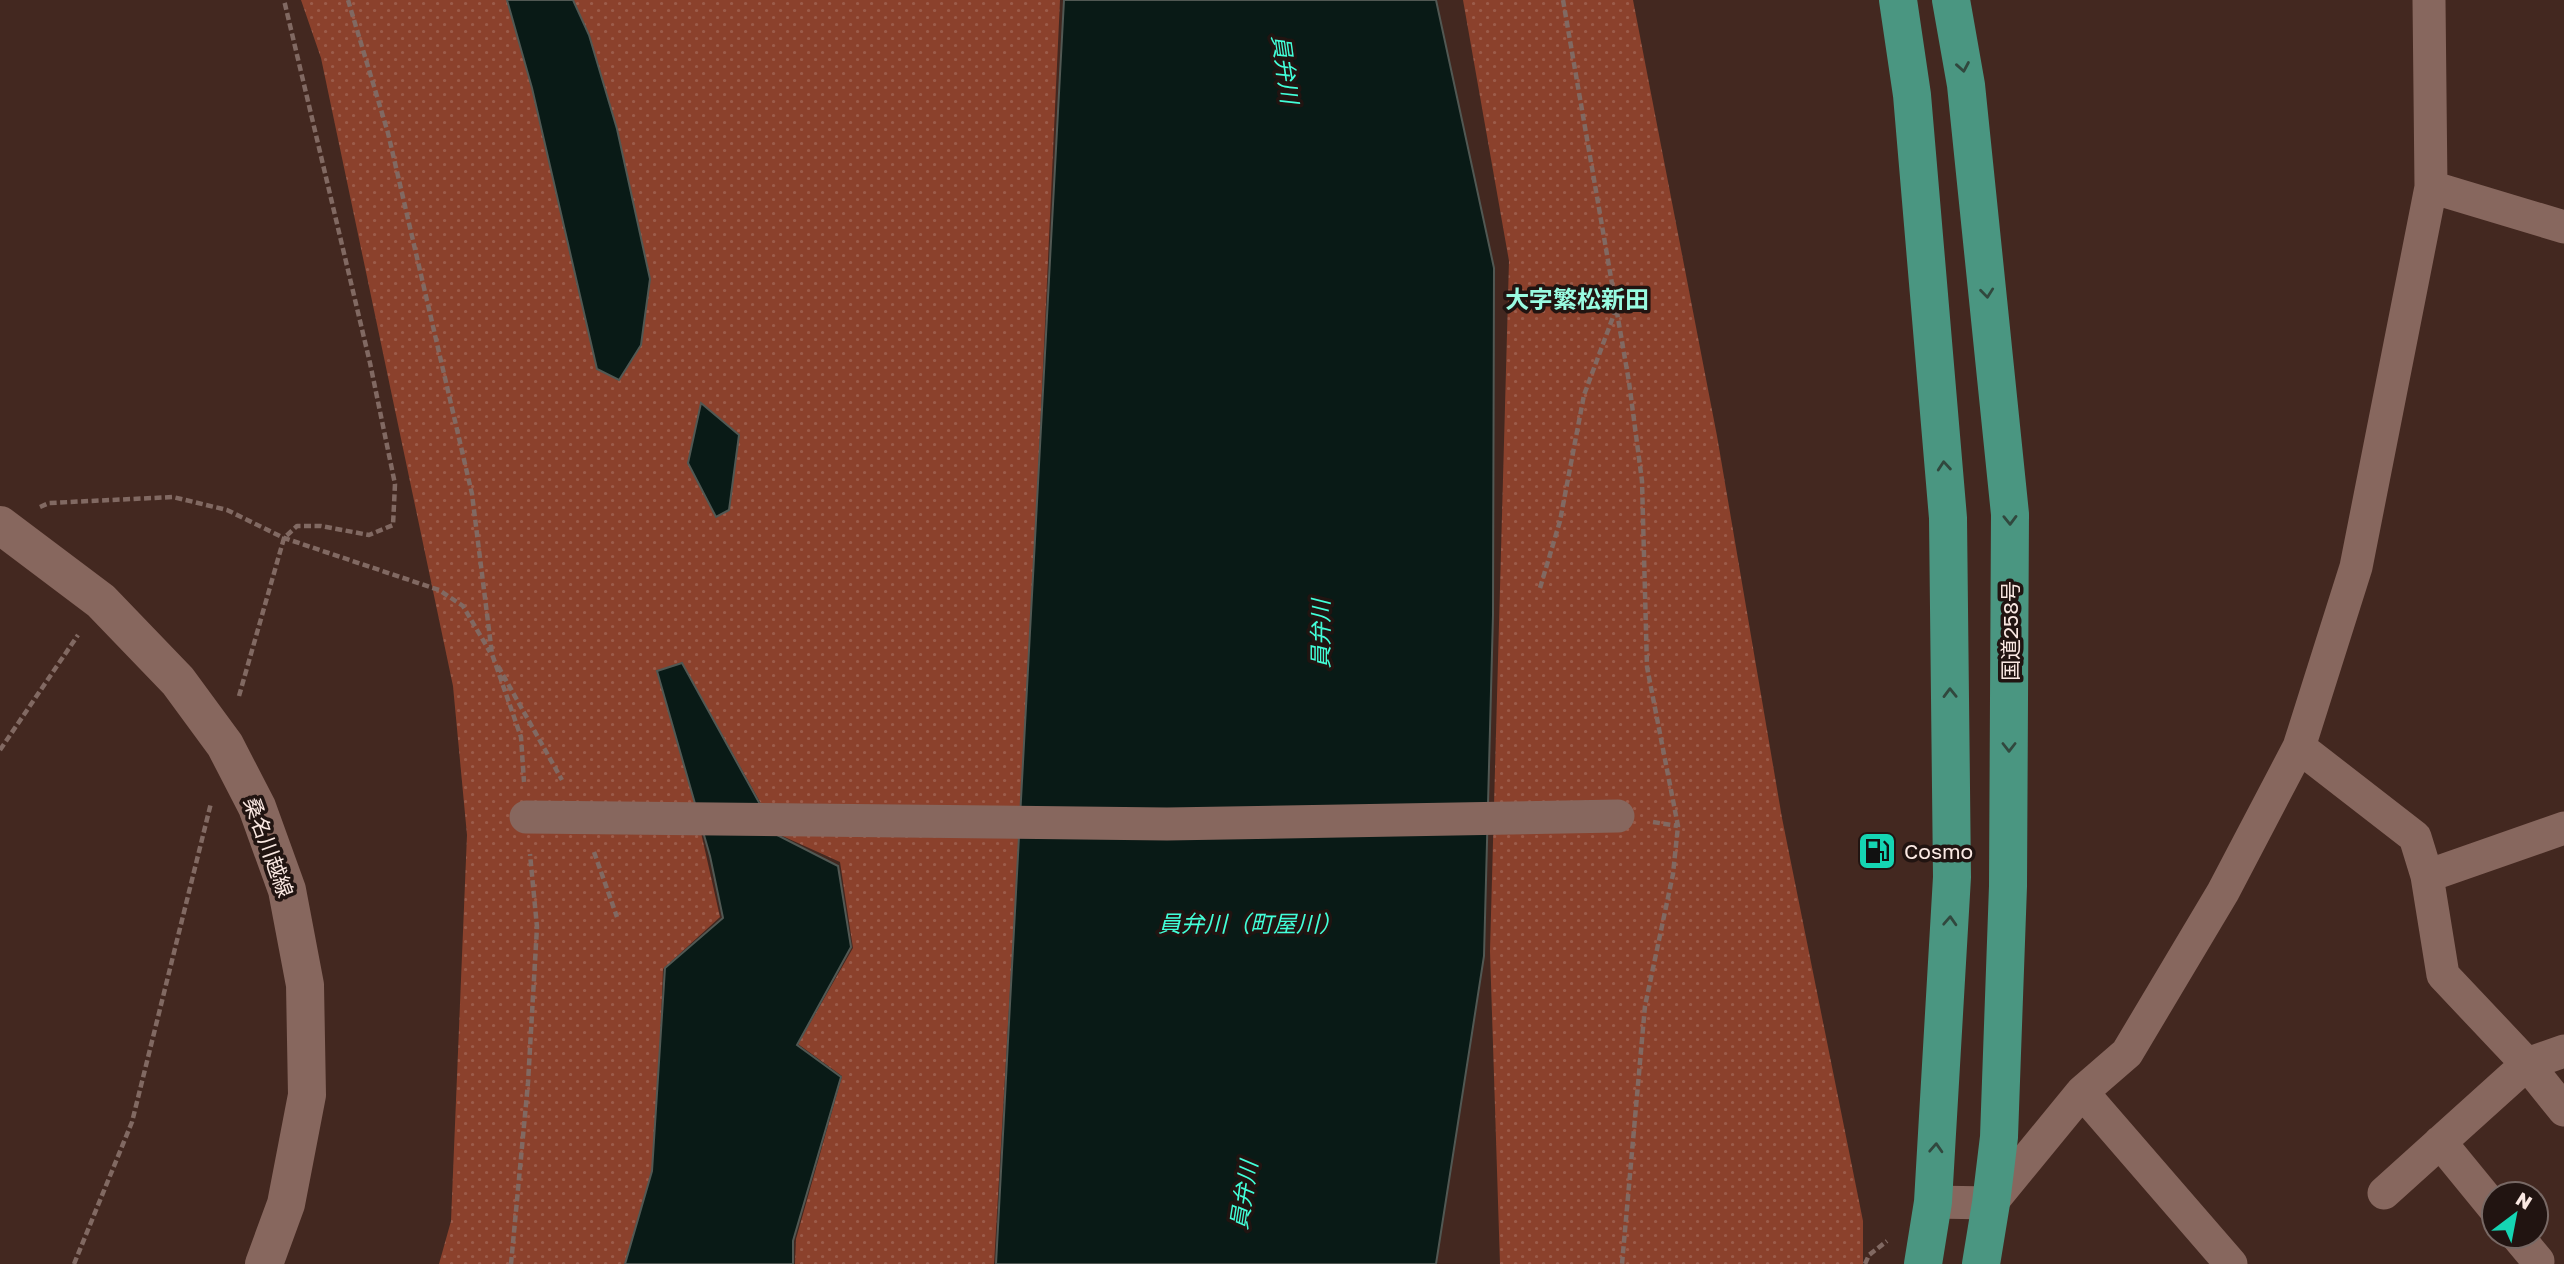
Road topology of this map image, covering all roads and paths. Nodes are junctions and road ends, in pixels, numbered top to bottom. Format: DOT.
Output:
graph roads {
  1 [pos="284,0"];
  2 [pos="348,0"];
  3 [pos="1563,0"];
  4 [pos="1898,0"];
  5 [pos="1951,0"];
  6 [pos="2429,0"];
  7 [pos="2431,187"];
  8 [pos="2564,226"];
  9 [pos="1616,308"];
  10 [pos="36,508"];
  11 [pos="0,525"];
  12 [pos="284,538"];
  13 [pos="1540,587"];
  14 [pos="101,601"];
  15 [pos="492,654"];
  16 [pos="225,746"];
  17 [pos="2299,747"];
  18 [pos="0,750"];
  19 [pos="1618,816"];
  20 [pos="526,817"];
  21 [pos="2564,828"];
  22 [pos="2427,876"];
  23 [pos="2564,1051"];
  24 [pos="2527,1064"];
  25 [pos="2082,1092"];
  26 [pos="2564,1110"];
  27 [pos="2440,1142"];
  28 [pos="2480,1191"];
  29 [pos="2384,1193"];
  30 [pos="1933,1202"];
  31 [pos="1991,1203"];
  32 [pos="2529,1250"];
  33 [pos="2538,1261"];
  34 [pos="74,1264"];
  35 [pos="264,1264"];
  36 [pos="511,1264"];
  37 [pos="1622,1264"];
  38 [pos="1923,1264"];
  39 [pos="1981,1264"];
  40 [pos="2231,1264"];
  1 -- 12 [label="path"];
  2 -- 15 [label="path"];
  3 -- 9 [label="path"];
  30 -- 4 [label="highway, one-way"];
  5 -- 31 [label="highway, 国道258号, one-way"];
  6 -- 7 [label="street"];
  7 -- 8 [label="street"];
  7 -- 17 [label="street"];
  9 -- 13 [label="path"];
  9 -- 37 [label="path"];
  10 -- 12 [label="path"];
  11 -- 14 [label="main road, 桑名川越線"];
  12 -- 15 [label="path"];
  12 -- 16 [label="path"];
  14 -- 16 [label="main road, 桑名川越線"];
  14 -- 18 [label="path"];
  15 -- 20 [label="path"];
  16 -- 34 [label="path"];
  16 -- 35 [label="main road, 桑名川越線"];
  17 -- 22 [label="street"];
  17 -- 25 [label="street"];
  19 -- 20 [label="street"];
  20 -- 36 [label="path"];
  21 -- 22 [label="street"];
  22 -- 24 [label="street"];
  23 -- 24 [label="street"];
  24 -- 26 [label="street"];
  24 -- 27 [label="street"];
  25 -- 31 [label="street"];
  25 -- 40 [label="street"];
  27 -- 28 [label="street"];
  27 -- 29 [label="street"];
  30 -- 31 [label="street"];
  30 -- 38 [label="highway"];
  31 -- 39 [label="highway, 国道258号"];
  32 -- 33 [label="street"];
}
